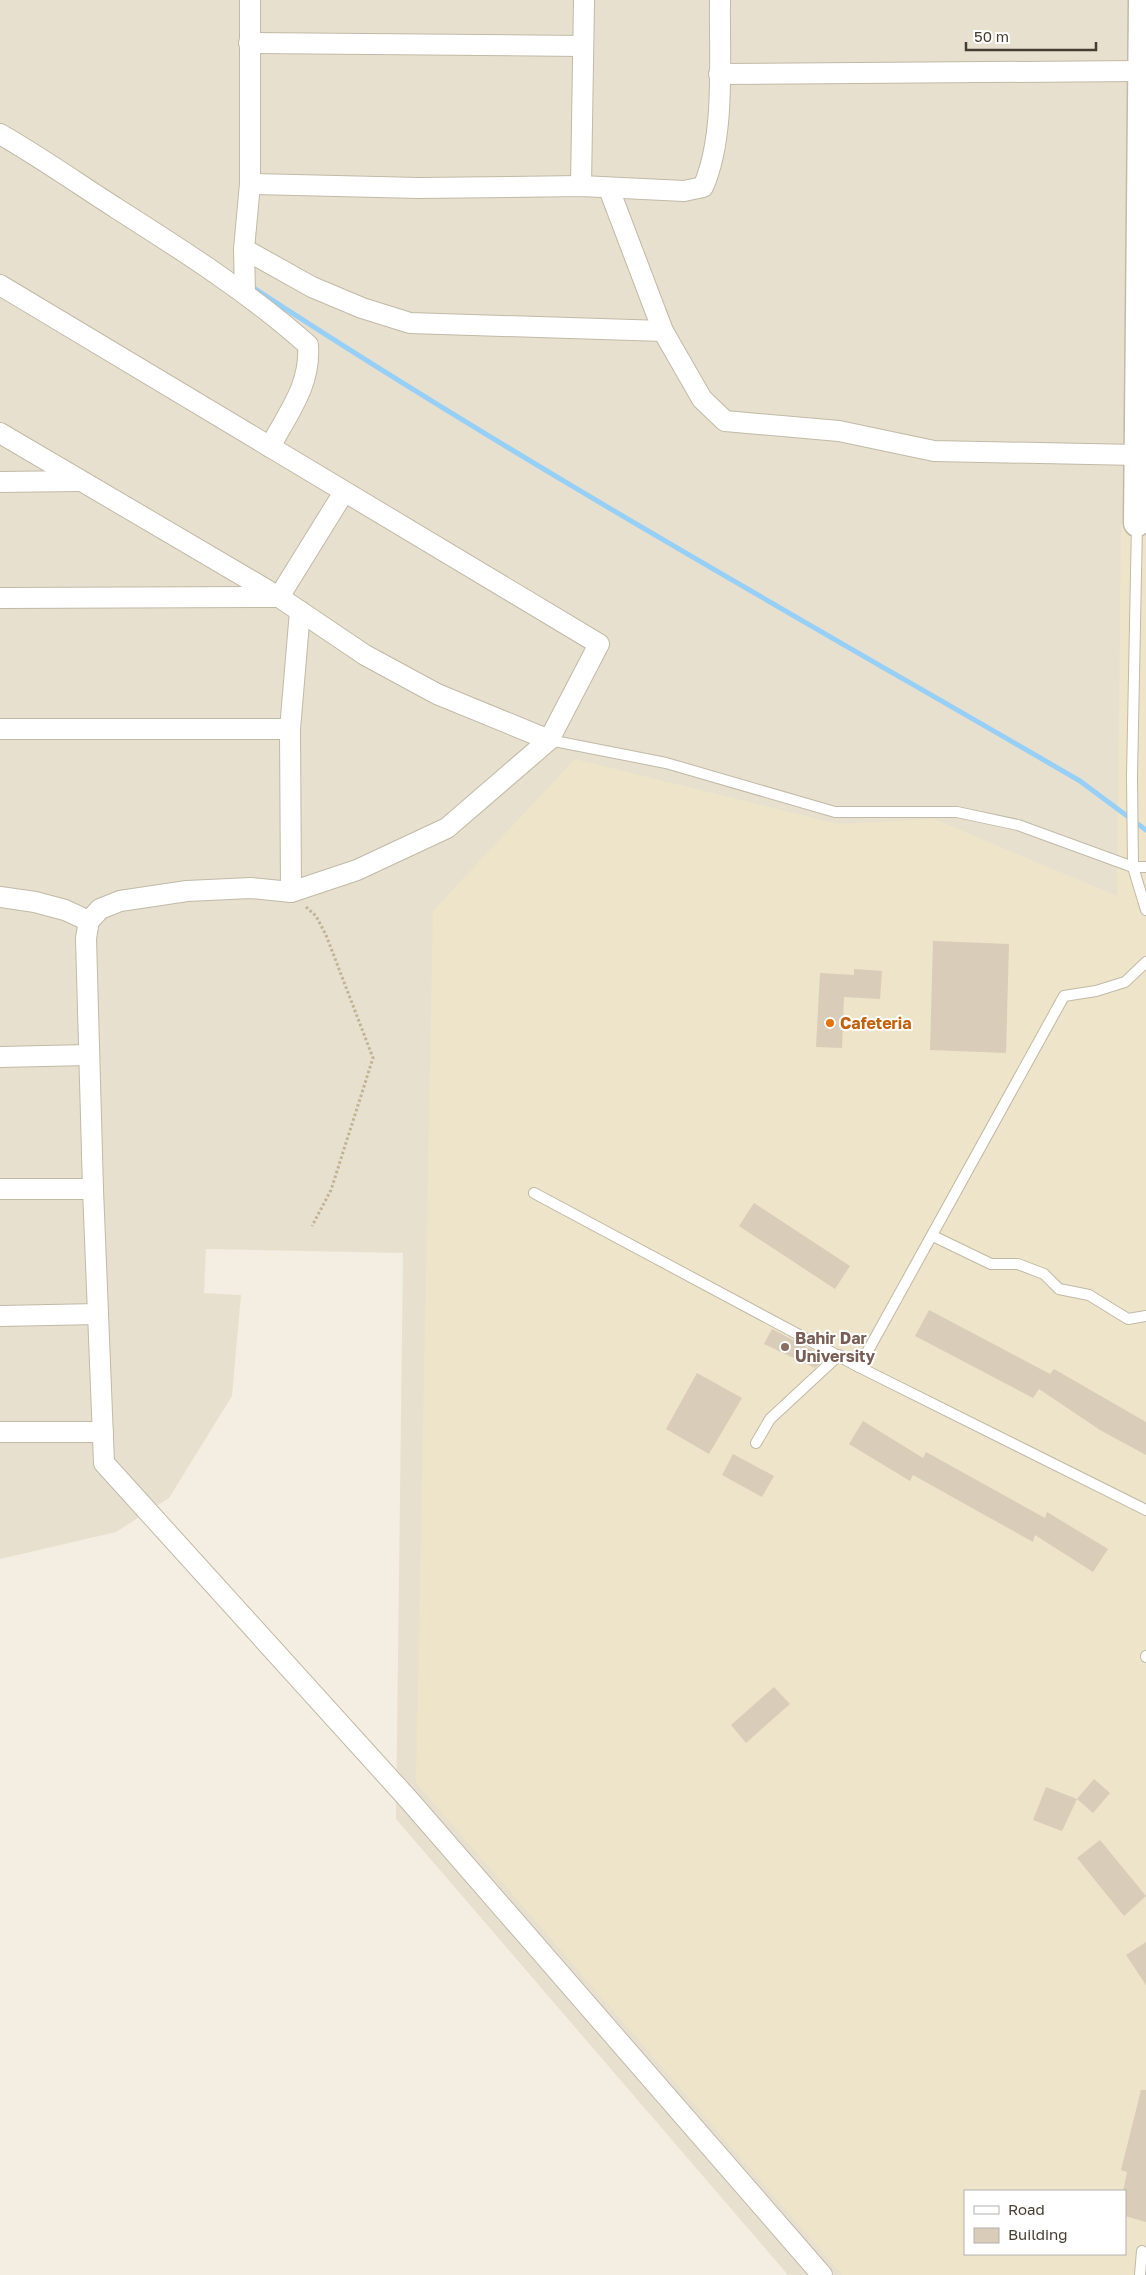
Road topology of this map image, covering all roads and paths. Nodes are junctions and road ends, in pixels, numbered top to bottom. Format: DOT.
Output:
graph roads {
  1 [pos="250,0"];
  2 [pos="584,0"];
  3 [pos="720,0"];
  4 [pos="1142,0"];
  5 [pos="1144,29"];
  6 [pos="249,43"];
  7 [pos="583,46"];
  8 [pos="1140,72"];
  9 [pos="719,74"];
  10 [pos="0,134"];
  11 [pos="250,184"];
  12 [pos="581,186"];
  13 [pos="609,189"];
  14 [pos="244,249"];
  15 [pos="0,285"];
  16 [pos="245,292"];
  17 [pos="663,331"];
  18 [pos="0,433"];
  19 [pos="270,447"];
  20 [pos="1137,455"];
  21 [pos="79,481"];
  22 [pos="0,482"];
  23 [pos="344,492"];
  24 [pos="1137,523"];
  25 [pos="279,596"];
  26 [pos="0,598"];
  27 [pos="300,611"];
  28 [pos="0,729"];
  29 [pos="290,729"];
  30 [pos="549,740"];
  31 [pos="1133,867"];
  32 [pos="1146,867"];
  33 [pos="292,892"];
  34 [pos="0,897"];
  35 [pos="1146,910"];
  36 [pos="89,921"];
  37 [pos="1146,962"];
  38 [pos="88,1055"];
  39 [pos="0,1057"];
  40 [pos="0,1189"];
  41 [pos="93,1189"];
  42 [pos="534,1192"];
  43 [pos="312,1226"];
  44 [pos="933,1236"];
  45 [pos="98,1314"];
  46 [pos="0,1316"];
  47 [pos="1146,1316"];
  48 [pos="839,1355"];
  49 [pos="859,1367"];
  50 [pos="0,1432"];
  51 [pos="103,1432"];
  52 [pos="756,1443"];
  53 [pos="1146,1510"];
  54 [pos="1142,2251"];
  55 [pos="822,2275"];
  56 [pos="1140,2275"];
  1 -- 6 [label="street"];
  2 -- 7 [label="street"];
  3 -- 9 [label="street"];
  4 -- 5 [label="street"];
  5 -- 8 [label="street"];
  6 -- 7 [label="street"];
  6 -- 11 [label="street"];
  7 -- 12 [label="street"];
  8 -- 9 [label="street"];
  8 -- 20 [label="street"];
  9 -- 13 [label="street"];
  10 -- 16 [label="street"];
  11 -- 12 [label="street"];
  11 -- 14 [label="street"];
  12 -- 13 [label="street"];
  13 -- 17 [label="street"];
  14 -- 16 [label="street"];
  14 -- 17 [label="street"];
  15 -- 19 [label="street"];
  16 -- 19 [label="street"];
  17 -- 20 [label="street"];
  18 -- 21 [label="street"];
  19 -- 23 [label="street"];
  20 -- 24 [label="street"];
  21 -- 22 [label="street"];
  21 -- 25 [label="street"];
  23 -- 25 [label="street"];
  23 -- 30 [label="street"];
  24 -- 31 [label="lane"];
  25 -- 26 [label="street"];
  25 -- 27 [label="street"];
  27 -- 29 [label="street"];
  27 -- 30 [label="street"];
  28 -- 29 [label="street"];
  29 -- 33 [label="street"];
  30 -- 31 [label="lane"];
  30 -- 33 [label="street"];
  31 -- 32 [label="lane"];
  31 -- 35 [label="lane"];
  33 -- 36 [label="street"];
  33 -- 43 [label="path"];
  34 -- 36 [label="street"];
  36 -- 38 [label="street"];
  37 -- 44 [label="lane"];
  38 -- 39 [label="street"];
  38 -- 41 [label="street"];
  40 -- 41 [label="street"];
  41 -- 45 [label="street"];
  42 -- 48 [label="lane"];
  44 -- 47 [label="lane"];
  44 -- 49 [label="lane"];
  45 -- 46 [label="street"];
  45 -- 51 [label="street"];
  48 -- 49 [label="lane"];
  48 -- 52 [label="lane"];
  49 -- 53 [label="lane"];
  50 -- 51 [label="street"];
  51 -- 55 [label="street"];
  54 -- 56 [label="lane"];
}
